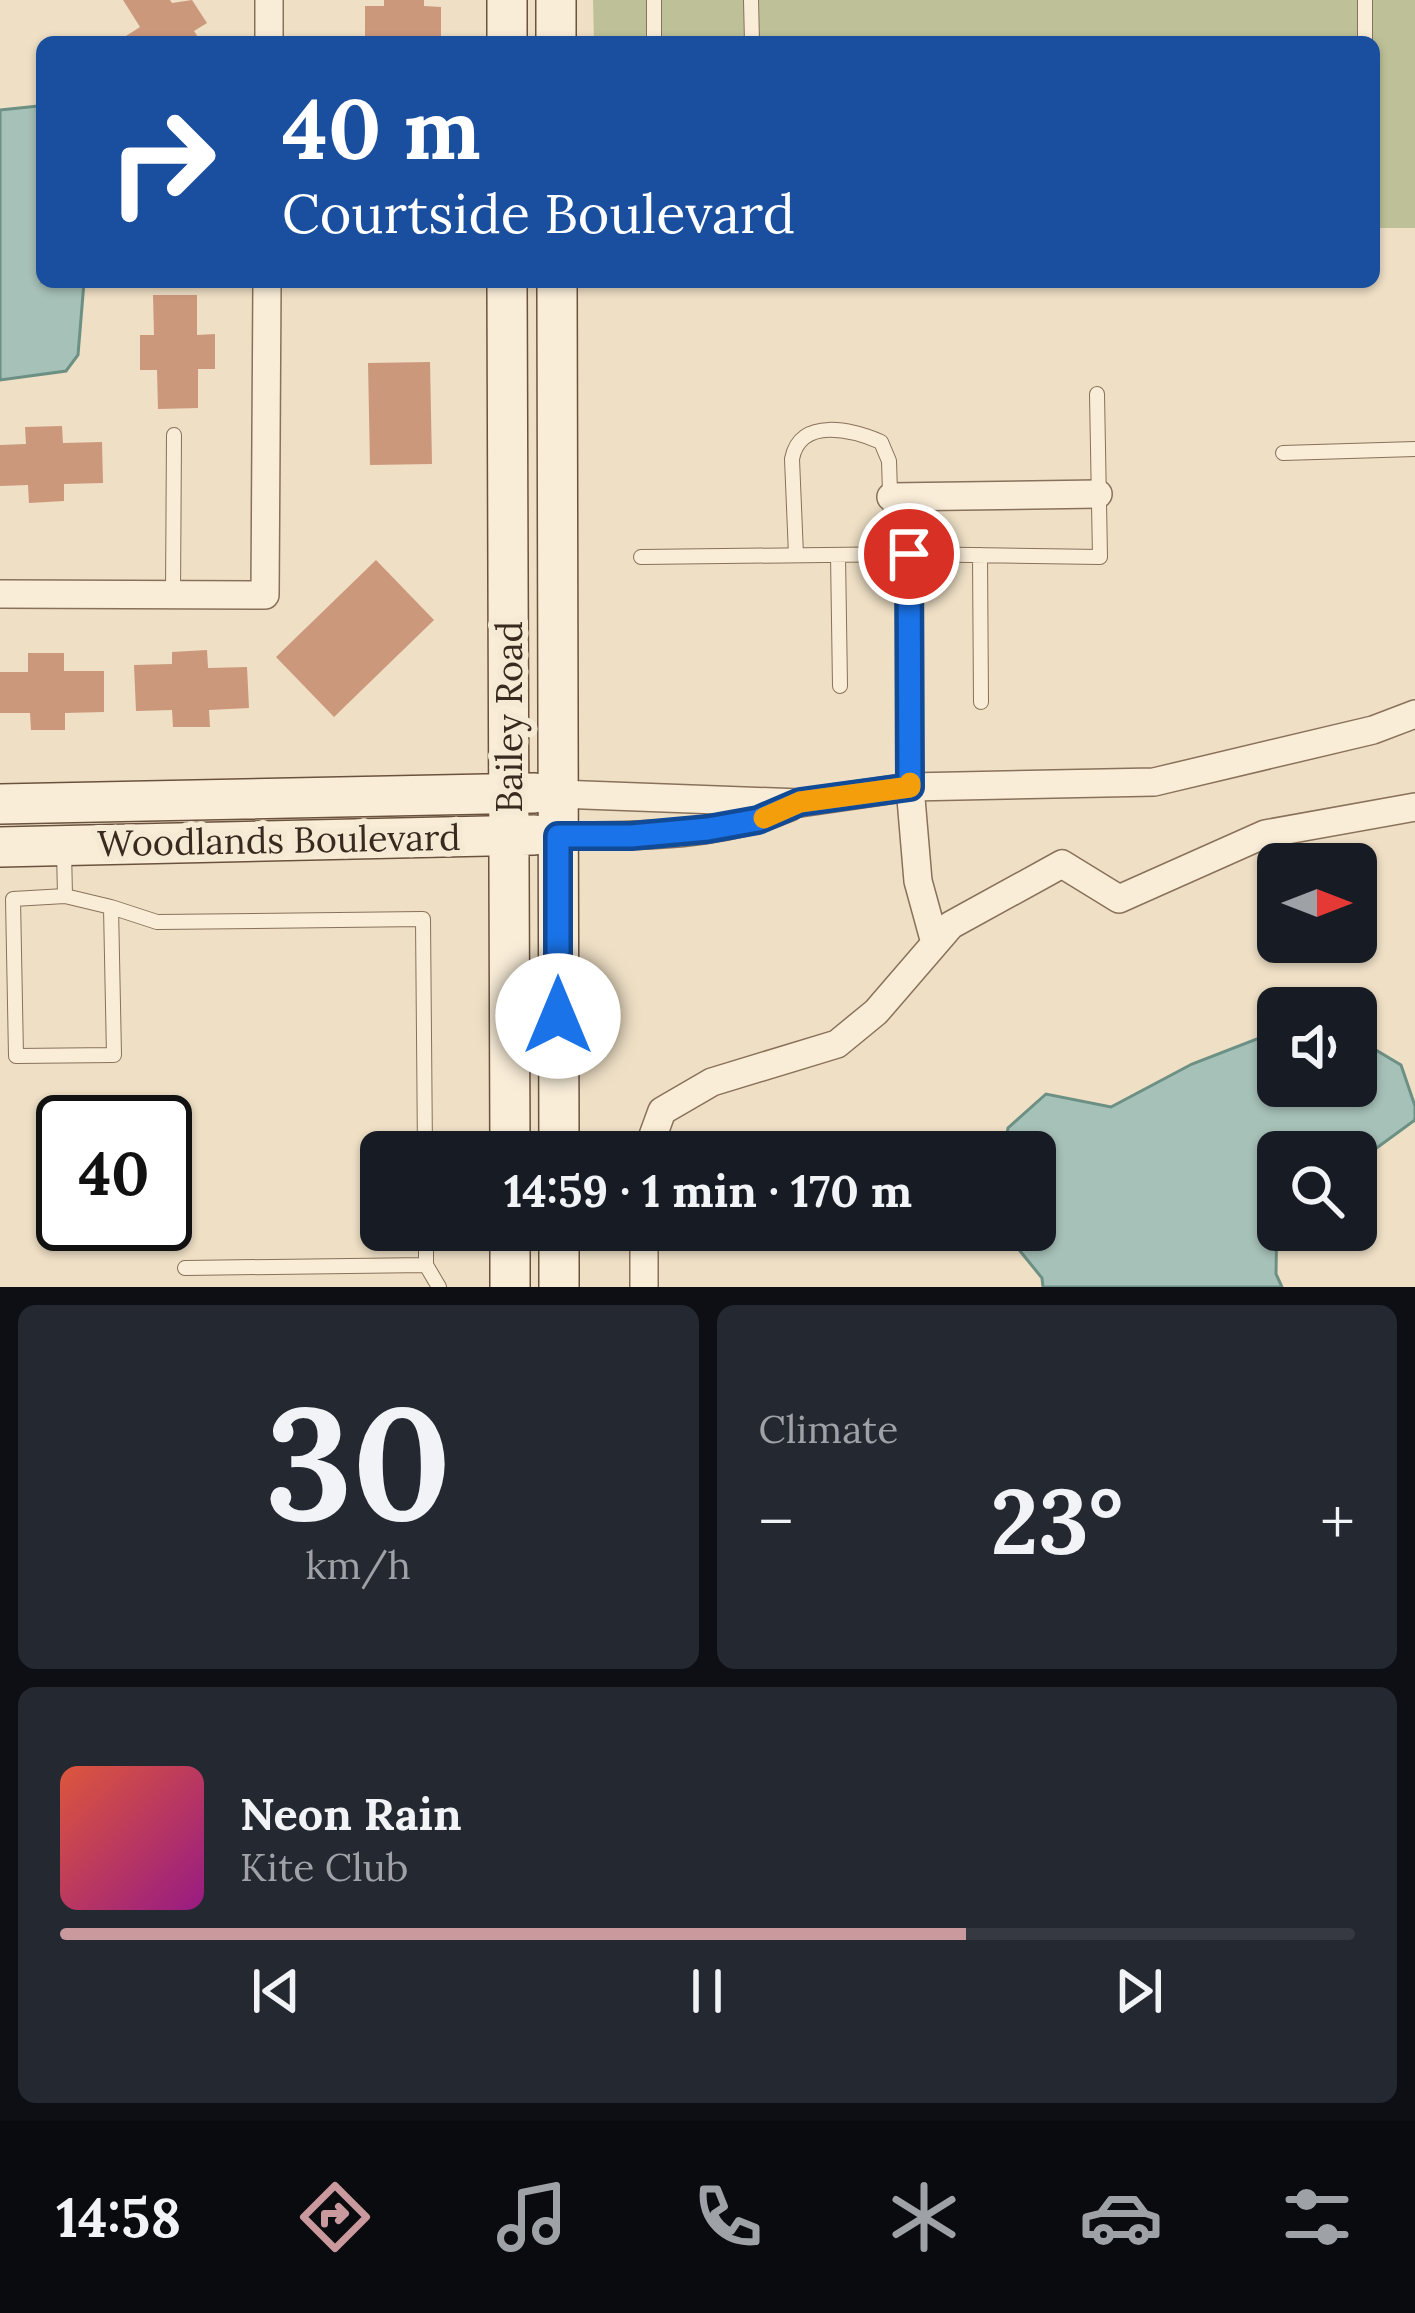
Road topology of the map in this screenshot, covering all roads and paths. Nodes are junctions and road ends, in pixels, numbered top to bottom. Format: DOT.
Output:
graph roads {
  1 [pos="269,0"];
  2 [pos="507,0"];
  3 [pos="556,0"];
  4 [pos="654,0"];
  5 [pos="752,0"];
  6 [pos="1365,0"];
  7 [pos="269,36"];
  8 [pos="507,36"];
  9 [pos="556,36"];
  10 [pos="654,36"];
  11 [pos="752,36"];
  12 [pos="1365,36"];
  13 [pos="267,288"];
  14 [pos="507,288"];
  15 [pos="557,288"];
  16 [pos="1097,394"];
  17 [pos="174,435"];
  18 [pos="1415,449"];
  19 [pos="1283,453"];
  20 [pos="1098,494"];
  21 [pos="891,497"];
  22 [pos="838,554"];
  23 [pos="892,554"];
  24 [pos="909,554"];
  25 [pos="796,555"];
  26 [pos="980,555"];
  27 [pos="640,557"];
  28 [pos="0,595"];
  29 [pos="173,595"];
  30 [pos="840,686"];
  31 [pos="981,702"];
  32 [pos="1415,714"];
  33 [pos="910,787"];
  34 [pos="509,792"];
  35 [pos="558,794"];
  36 [pos="800,802"];
  37 [pos="0,804"];
  38 [pos="1411,813"];
  39 [pos="509,835"];
  40 [pos="558,836"];
  41 [pos="64,845"];
  42 [pos="0,847"];
  43 [pos="65,896"];
  44 [pos="111,907"];
  45 [pos="935,943"];
  46 [pos="425,1131"];
  47 [pos="510,1131"];
  48 [pos="559,1131"];
  49 [pos="655,1131"];
  50 [pos="426,1251"];
  51 [pos="510,1251"];
  52 [pos="559,1251"];
  53 [pos="644,1251"];
  54 [pos="426,1265"];
  55 [pos="185,1268"];
  56 [pos="439,1287"];
  57 [pos="510,1287"];
  58 [pos="559,1287"];
  59 [pos="644,1287"];
  1 -- 7 [label="street"];
  2 -- 8 [label="street"];
  3 -- 9 [label="street"];
  4 -- 10 [label="lane"];
  5 -- 11 [label="lane"];
  6 -- 12 [label="lane"];
  13 -- 29 [label="street"];
  14 -- 34 [label="street, Bailey Road"];
  15 -- 35 [label="street, Bailey Road"];
  16 -- 20 [label="lane"];
  17 -- 29 [label="lane"];
  18 -- 19 [label="lane"];
  20 -- 21 [label="street"];
  20 -- 26 [label="lane"];
  21 -- 23 [label="lane"];
  21 -- 25 [label="lane"];
  22 -- 23 [label="lane"];
  22 -- 25 [label="lane"];
  22 -- 30 [label="lane"];
  23 -- 24 [label="lane"];
  24 -- 26 [label="lane"];
  24 -- 33 [label="lane"];
  25 -- 27 [label="lane"];
  26 -- 31 [label="lane"];
  28 -- 29 [label="street"];
  32 -- 33 [label="street"];
  33 -- 36 [label="street"];
  33 -- 45 [label="street"];
  34 -- 35 [label="street, Woodlands Boulevard"];
  34 -- 37 [label="street, Woodlands Boulevard"];
  34 -- 39 [label="street, Bailey Road"];
  35 -- 36 [label="street"];
  35 -- 40 [label="street, Bailey Road"];
  36 -- 40 [label="street"];
  38 -- 45 [label="street"];
  39 -- 40 [label="street, Woodlands Boulevard"];
  39 -- 41 [label="street, Woodlands Boulevard"];
  39 -- 47 [label="street, Bailey Road"];
  40 -- 48 [label="street, Bailey Road"];
  41 -- 42 [label="street, Woodlands Boulevard"];
  41 -- 43 [label="lane"];
  43 -- 44 [label="lane"];
  43 -- 44 [label="lane"];
  44 -- 46 [label="lane"];
  45 -- 49 [label="street"];
  50 -- 54 [label="lane"];
  51 -- 57 [label="street"];
  52 -- 58 [label="street"];
  53 -- 59 [label="street"];
  54 -- 55 [label="lane"];
  54 -- 56 [label="lane"];
}
